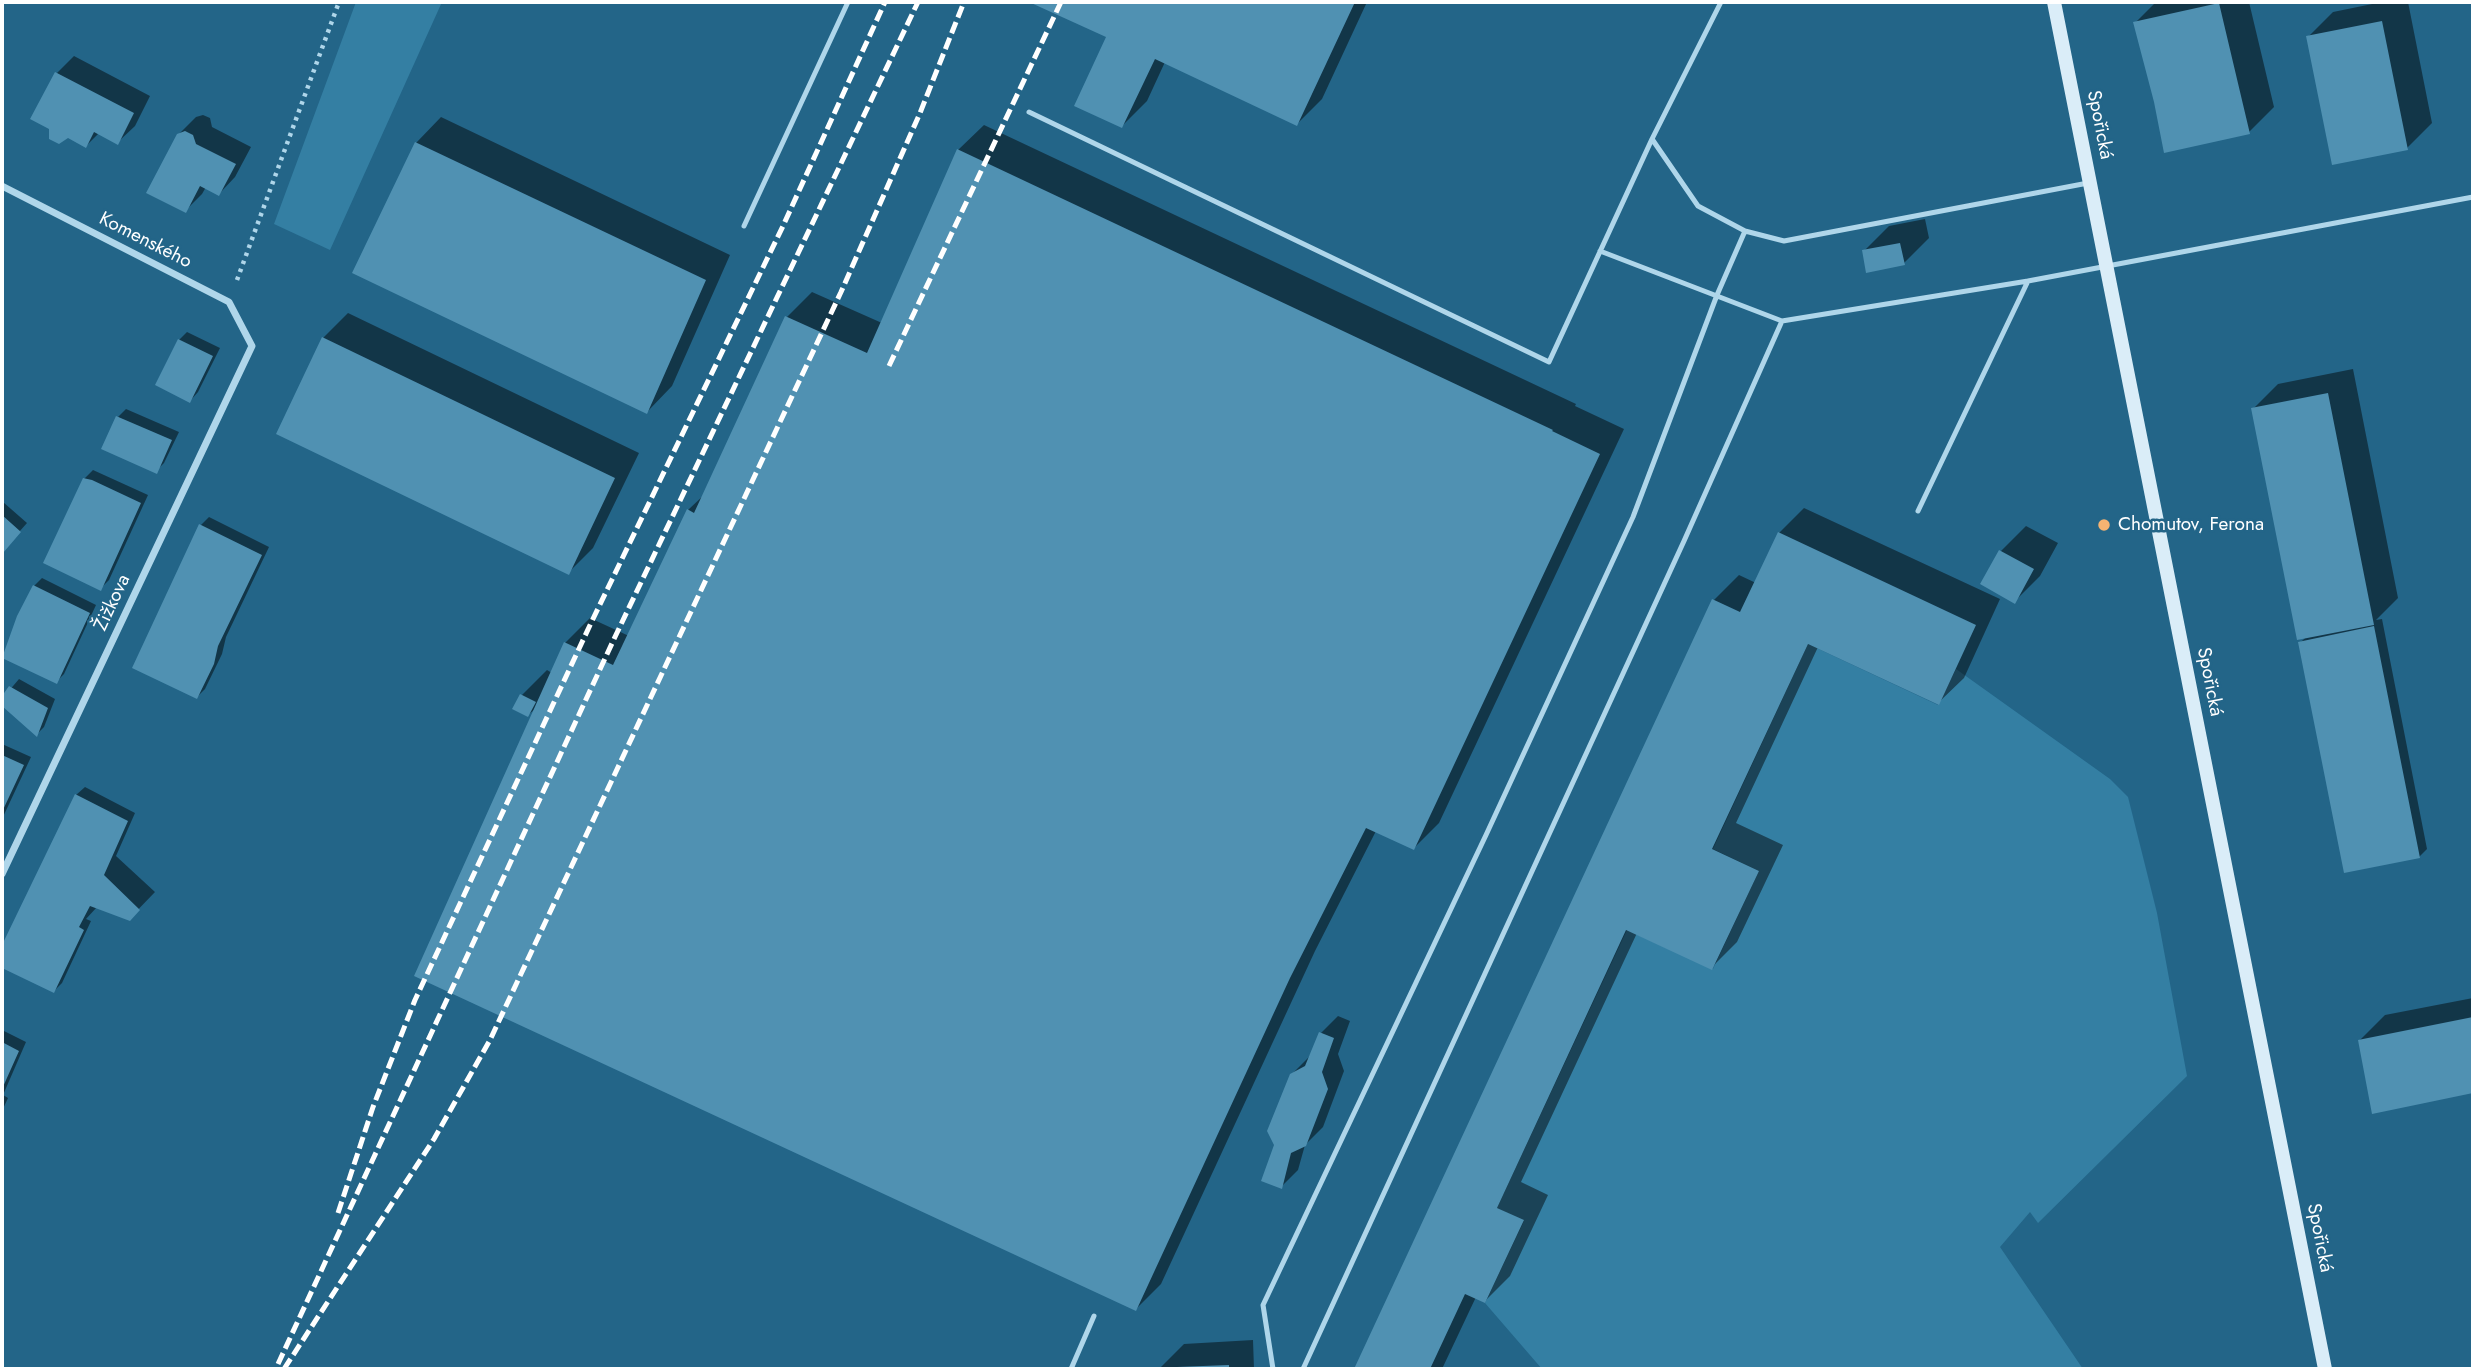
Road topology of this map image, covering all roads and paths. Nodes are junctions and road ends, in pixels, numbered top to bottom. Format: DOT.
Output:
graph roads {
  1 [pos="339,2"];
  2 [pos="848,2"];
  3 [pos="1721,2"];
  4 [pos="2054,2"];
  5 [pos="1029,113"];
  6 [pos="1652,139"];
  7 [pos="2091,183"];
  8 [pos="2,186"];
  9 [pos="2473,197"];
  10 [pos="744,226"];
  11 [pos="1745,231"];
  12 [pos="1600,251"];
  13 [pos="2108,267"];
  14 [pos="2028,281"];
  15 [pos="1717,295"];
  16 [pos="229,302"];
  17 [pos="1782,321"];
  18 [pos="1918,511"];
  19 [pos="2,874"];
  20 [pos="1094,1316"];
  21 [pos="1071,1369"];
  22 [pos="1273,1369"];
  23 [pos="1303,1369"];
  24 [pos="2325,1369"];
  1 -- 16 [label="path"];
  2 -- 10 [label="lane"];
  3 -- 6 [label="lane"];
  4 -- 7 [label="street, Spořická"];
  5 -- 12 [label="lane"];
  6 -- 11 [label="lane"];
  6 -- 12 [label="lane"];
  7 -- 11 [label="lane"];
  7 -- 13 [label="street, Spořická"];
  8 -- 16 [label="street, Komenského"];
  9 -- 13 [label="lane"];
  11 -- 15 [label="lane"];
  12 -- 15 [label="lane"];
  13 -- 14 [label="lane"];
  13 -- 24 [label="street, Spořická"];
  14 -- 17 [label="lane"];
  14 -- 18 [label="lane"];
  15 -- 17 [label="lane"];
  15 -- 22 [label="lane"];
  16 -- 19 [label="street, Žižkova"];
  17 -- 23 [label="lane"];
  20 -- 21 [label="lane"];
}
